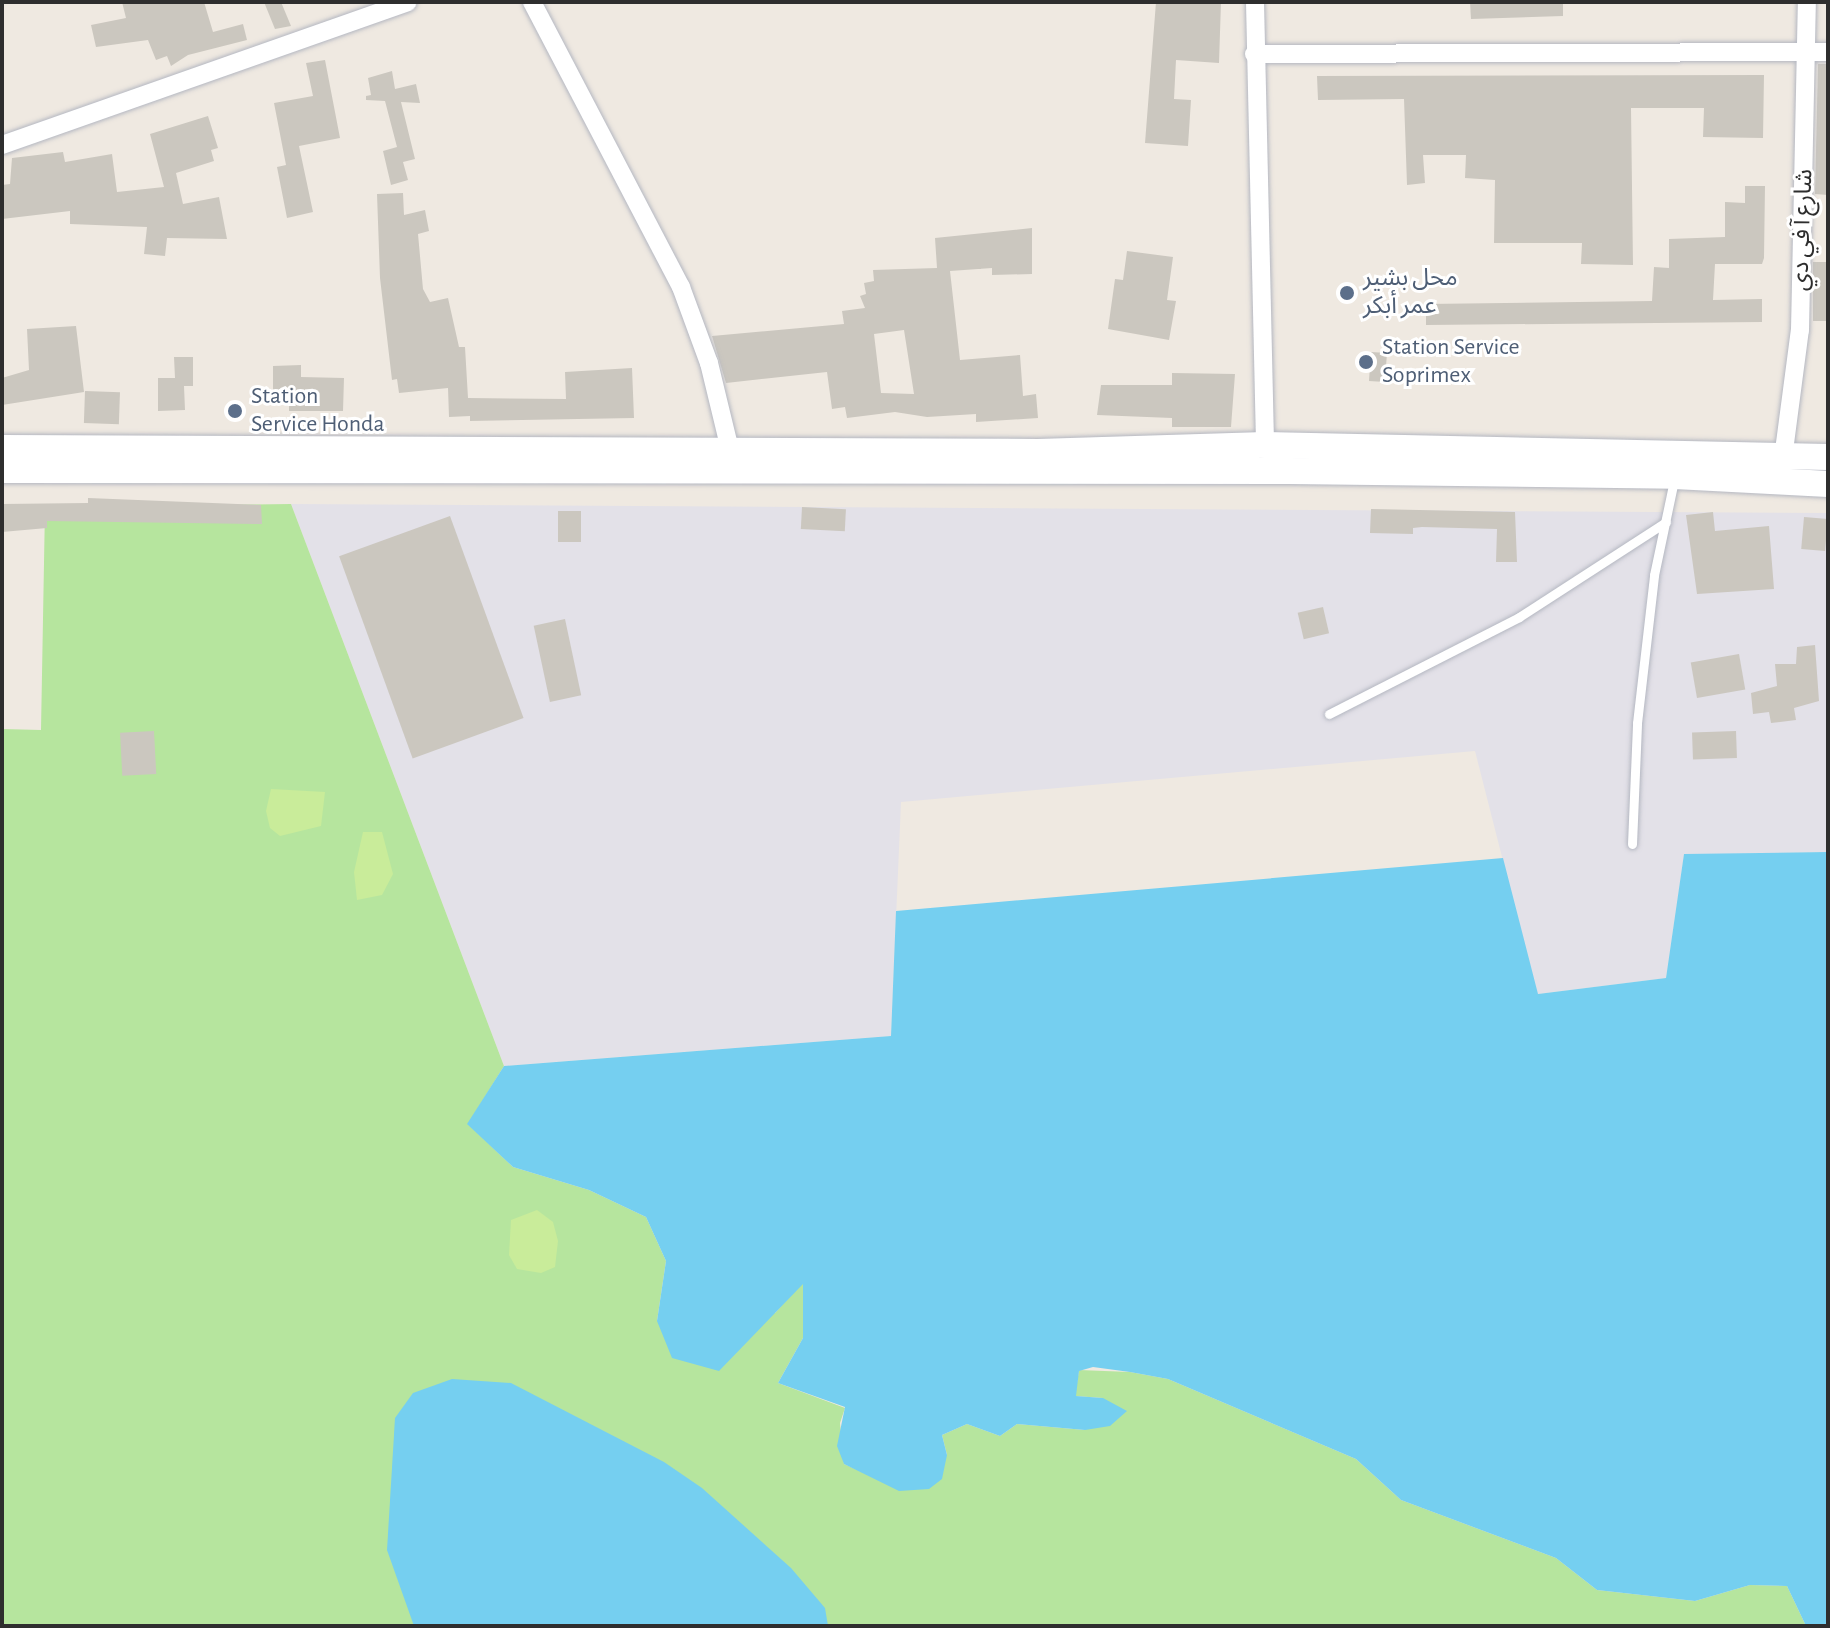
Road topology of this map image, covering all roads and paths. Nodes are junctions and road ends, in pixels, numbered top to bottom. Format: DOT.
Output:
graph roads {
  1 [pos="408,2"];
  2 [pos="532,2"];
  3 [pos="1255,2"];
  4 [pos="1807,2"];
  5 [pos="1807,52"];
  6 [pos="1828,52"];
  7 [pos="1254,54"];
  8 [pos="2,145"];
  9 [pos="1265,445"];
  10 [pos="2,448"];
  11 [pos="1782,456"];
  12 [pos="1828,457"];
  13 [pos="733,461"];
  14 [pos="2,470"];
  15 [pos="1675,476"];
  16 [pos="1782,483"];
  17 [pos="1828,484"];
  18 [pos="1666,522"];
  19 [pos="1329,714"];
  20 [pos="1632,844"];
  1 -- 8 [label="street"];
  2 -- 13 [label="street"];
  3 -- 7 [label="street"];
  4 -- 5 [label="street, شارع آ في دي"];
  5 -- 6 [label="street"];
  5 -- 7 [label="street"];
  5 -- 11 [label="street, شارع آ في دي"];
  7 -- 9 [label="street"];
  9 -- 11 [label="main road"];
  9 -- 13 [label="main road"];
  10 -- 13 [label="main road"];
  11 -- 12 [label="main road"];
  11 -- 16 [label="street, شارع آ في دي"];
  13 -- 14 [label="main road"];
  13 -- 15 [label="main road"];
  15 -- 16 [label="main road"];
  15 -- 18 [label="lane"];
  16 -- 17 [label="main road"];
  18 -- 19 [label="lane"];
  18 -- 20 [label="lane"];
}
